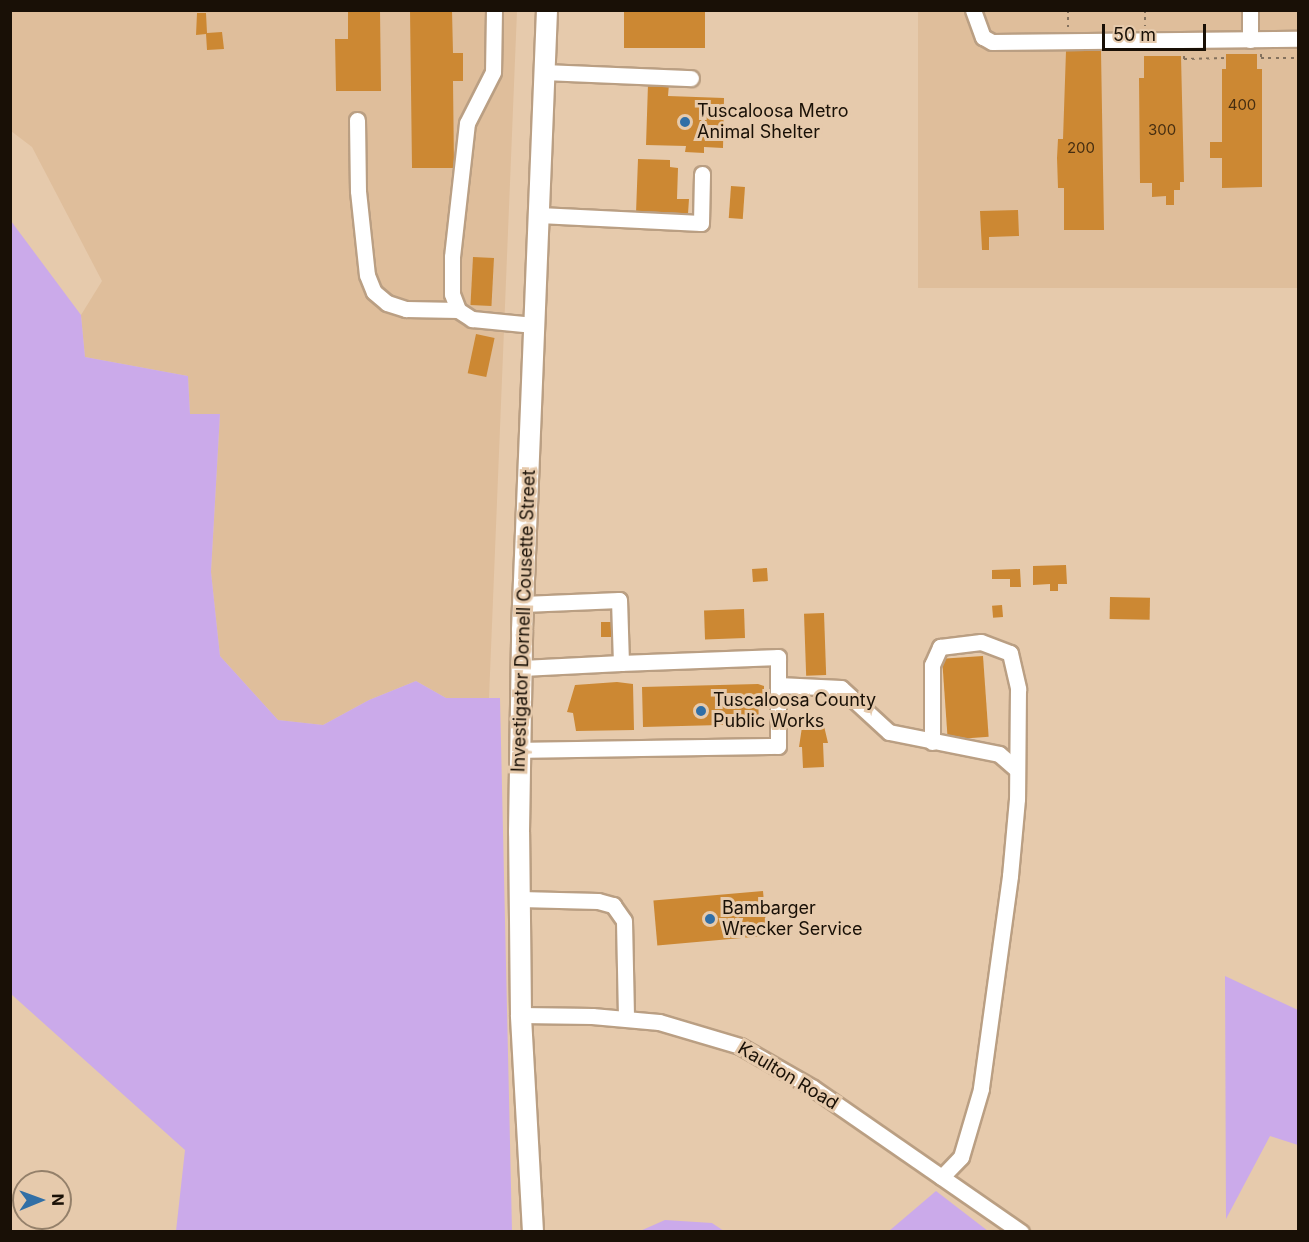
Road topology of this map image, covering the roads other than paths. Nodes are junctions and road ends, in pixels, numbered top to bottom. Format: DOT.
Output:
graph roads {
  1 [pos="494,10"];
  2 [pos="547,10"];
  3 [pos="973,10"];
  4 [pos="1250,10"];
  5 [pos="1299,39"];
  6 [pos="1250,40"];
  7 [pos="545,72"];
  8 [pos="691,78"];
  9 [pos="357,120"];
  10 [pos="702,174"];
  11 [pos="539,215"];
  12 [pos="458,310"];
  13 [pos="534,325"];
  14 [pos="523,604"];
  15 [pos="621,663"];
  16 [pos="522,668"];
  17 [pos="778,685"];
  18 [pos="932,742"];
  19 [pos="520,750"];
  20 [pos="1015,768"];
  21 [pos="520,899"];
  22 [pos="521,1015"];
  23 [pos="626,1018"];
  24 [pos="942,1177"];
  25 [pos="533,1232"];
  26 [pos="1021,1232"];
  1 -- 12 [label="street"];
  2 -- 7 [label="main road, Investigator Dornell Cousette Street"];
  3 -- 6 [label="street"];
  4 -- 6 [label="street"];
  5 -- 6 [label="street"];
  7 -- 8 [label="street"];
  7 -- 11 [label="main road, Investigator Dornell Cousette Street"];
  9 -- 12 [label="street"];
  10 -- 11 [label="street"];
  11 -- 13 [label="main road, Investigator Dornell Cousette Street"];
  12 -- 13 [label="street"];
  13 -- 14 [label="main road, Investigator Dornell Cousette Street"];
  14 -- 15 [label="street"];
  14 -- 16 [label="main road, Investigator Dornell Cousette Street"];
  15 -- 16 [label="street"];
  15 -- 17 [label="street"];
  16 -- 19 [label="main road, Investigator Dornell Cousette Street"];
  17 -- 18 [label="street"];
  17 -- 19 [label="street"];
  18 -- 20 [label="street"];
  18 -- 20 [label="street"];
  19 -- 21 [label="main road, Investigator Dornell Cousette Street"];
  20 -- 24 [label="street"];
  21 -- 22 [label="main road, Investigator Dornell Cousette Street"];
  21 -- 23 [label="street"];
  22 -- 23 [label="street, Kaulton Road"];
  22 -- 25 [label="main road, Investigator Dornell Cousette Street"];
  23 -- 24 [label="street, Kaulton Road"];
  24 -- 26 [label="street, Kaulton Road"];
}
